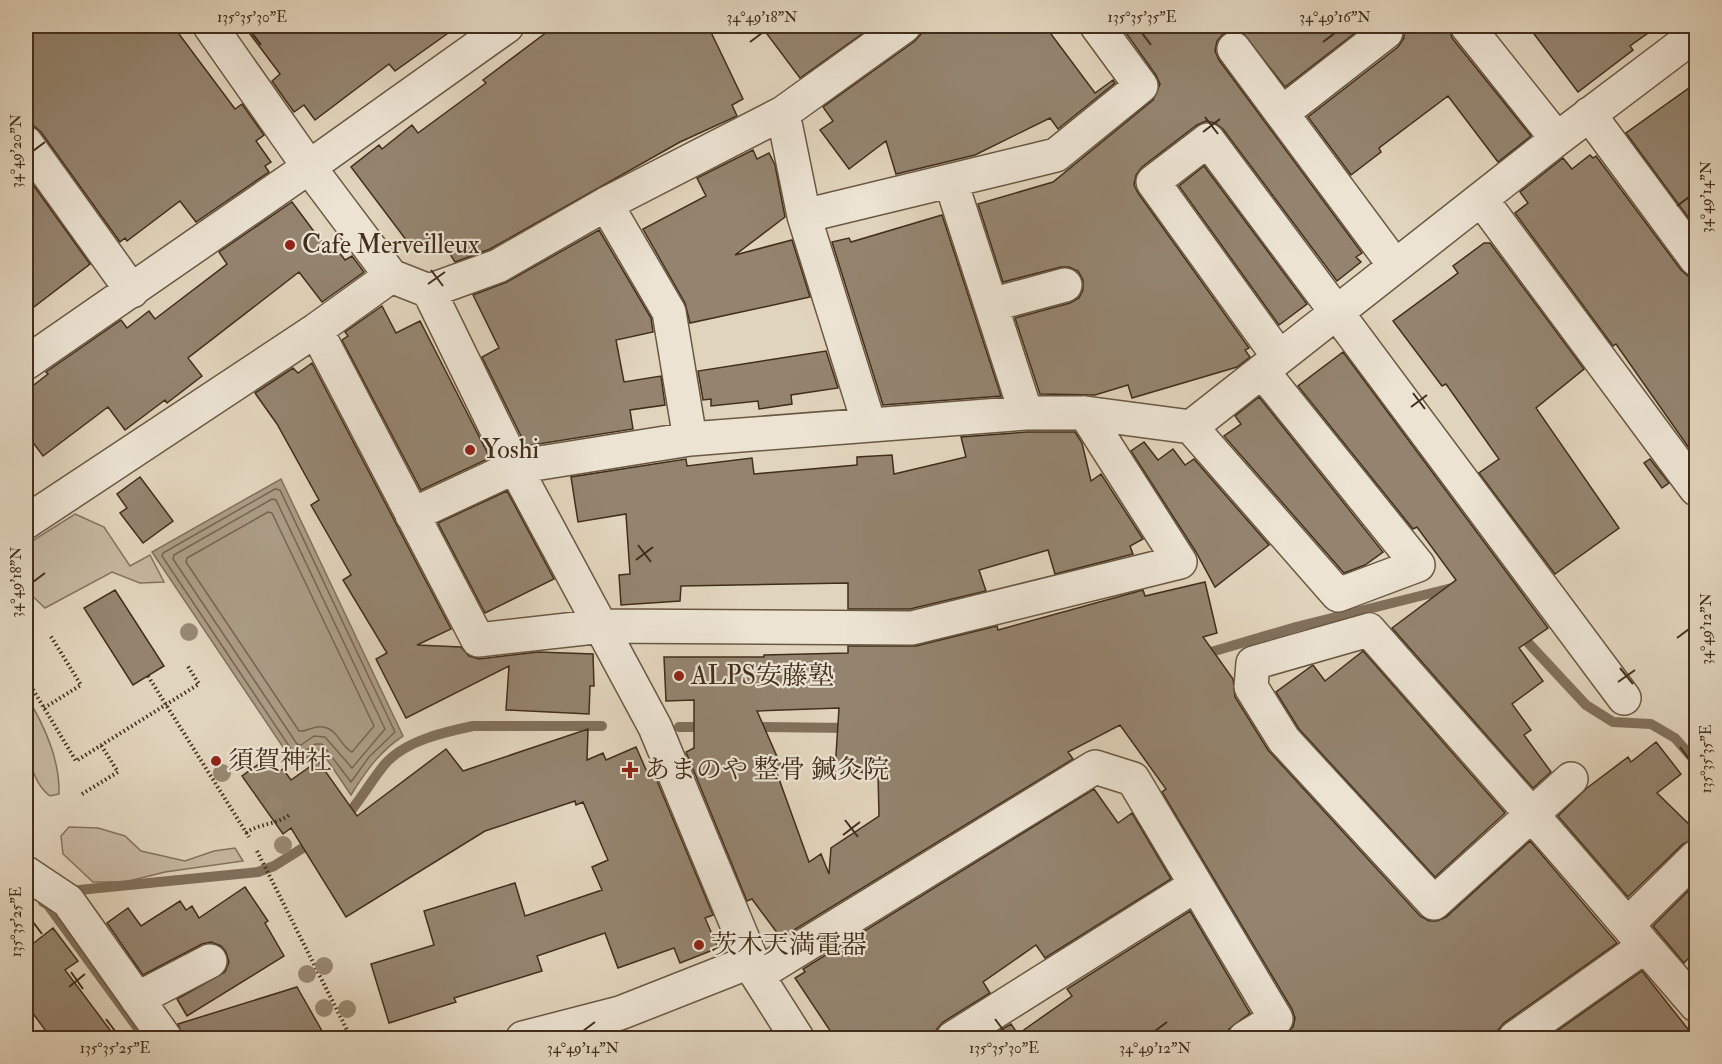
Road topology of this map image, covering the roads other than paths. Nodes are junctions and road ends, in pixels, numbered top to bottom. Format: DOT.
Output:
graph roads {
  1 [pos="210,26"];
  2 [pos="903,26"];
  3 [pos="1096,26"];
  4 [pos="1467,26"];
  5 [pos="503,27"];
  6 [pos="1386,32"];
  7 [pos="1696,34"];
  8 [pos="1234,49"];
  9 [pos="783,112"];
  10 [pos="1282,113"];
  11 [pos="1589,114"];
  12 [pos="1557,139"];
  13 [pos="26,143"];
  14 [pos="309,167"];
  15 [pos="951,182"];
  16 [pos="1481,199"];
  17 [pos="606,204"];
  18 [pos="804,216"];
  19 [pos="1696,259"];
  20 [pos="1395,266"];
  21 [pos="391,276"];
  22 [pos="1065,285"];
  23 [pos="132,291"];
  24 [pos="429,291"];
  25 [pos="991,305"];
  26 [pos="1337,312"];
  27 [pos="316,330"];
  28 [pos="26,363"];
  29 [pos="1271,364"];
  30 [pos="1026,413"];
  31 [pos="1085,414"];
  32 [pos="869,424"];
  33 [pos="1191,427"];
  34 [pos="690,439"];
  35 [pos="515,467"];
  36 [pos="1696,489"];
  37 [pos="412,514"];
  38 [pos="26,522"];
  39 [pos="603,626"];
  40 [pos="1624,698"];
  41 [pos="1571,779"];
  42 [pos="1531,815"];
  43 [pos="1696,857"];
  44 [pos="26,873"];
  45 [pos="1196,885"];
  46 [pos="1636,935"];
  47 [pos="210,961"];
  48 [pos="755,968"];
  49 [pos="138,999"];
  50 [pos="1696,1005"];
  51 [pos="165,1038"];
  52 [pos="523,1038"];
  53 [pos="797,1038"];
  54 [pos="953,1038"];
  55 [pos="1245,1038"];
  56 [pos="1515,1038"];
  1 -- 14 [label="street"];
  2 -- 9 [label="street"];
  3 -- 15 [label="street"];
  4 -- 12 [label="street"];
  5 -- 14 [label="street"];
  6 -- 10 [label="street"];
  7 -- 11 [label="street"];
  8 -- 10 [label="street"];
  9 -- 17 [label="street"];
  9 -- 18 [label="street"];
  10 -- 20 [label="street"];
  11 -- 12 [label="street"];
  11 -- 19 [label="street"];
  12 -- 16 [label="street"];
  13 -- 23 [label="street"];
  14 -- 21 [label="street"];
  14 -- 23 [label="street"];
  15 -- 18 [label="street"];
  15 -- 25 [label="street"];
  16 -- 20 [label="street"];
  16 -- 36 [label="street"];
  17 -- 24 [label="street"];
  17 -- 34 [label="street"];
  18 -- 32 [label="street"];
  20 -- 26 [label="street"];
  21 -- 24 [label="street"];
  21 -- 27 [label="street"];
  22 -- 25 [label="street"];
  23 -- 28 [label="street"];
  24 -- 35 [label="street"];
  25 -- 30 [label="street"];
  26 -- 29 [label="street"];
  26 -- 29 [label="street"];
  26 -- 40 [label="street"];
  27 -- 37 [label="street"];
  27 -- 38 [label="street"];
  29 -- 33 [label="street"];
  29 -- 33 [label="street"];
  30 -- 31 [label="street"];
  30 -- 32 [label="street"];
  31 -- 33 [label="street"];
  31 -- 39 [label="street"];
  32 -- 34 [label="street"];
  34 -- 35 [label="street"];
  35 -- 37 [label="street"];
  35 -- 39 [label="street"];
  37 -- 39 [label="street"];
  39 -- 48 [label="street"];
  41 -- 42 [label="street"];
  42 -- 42 [label="street"];
  42 -- 46 [label="street"];
  43 -- 46 [label="street"];
  44 -- 49 [label="street"];
  45 -- 48 [label="street"];
  45 -- 54 [label="street"];
  45 -- 55 [label="street"];
  46 -- 50 [label="street"];
  46 -- 56 [label="street"];
  47 -- 49 [label="street"];
  48 -- 52 [label="street"];
  48 -- 53 [label="street"];
  49 -- 51 [label="street"];
}
